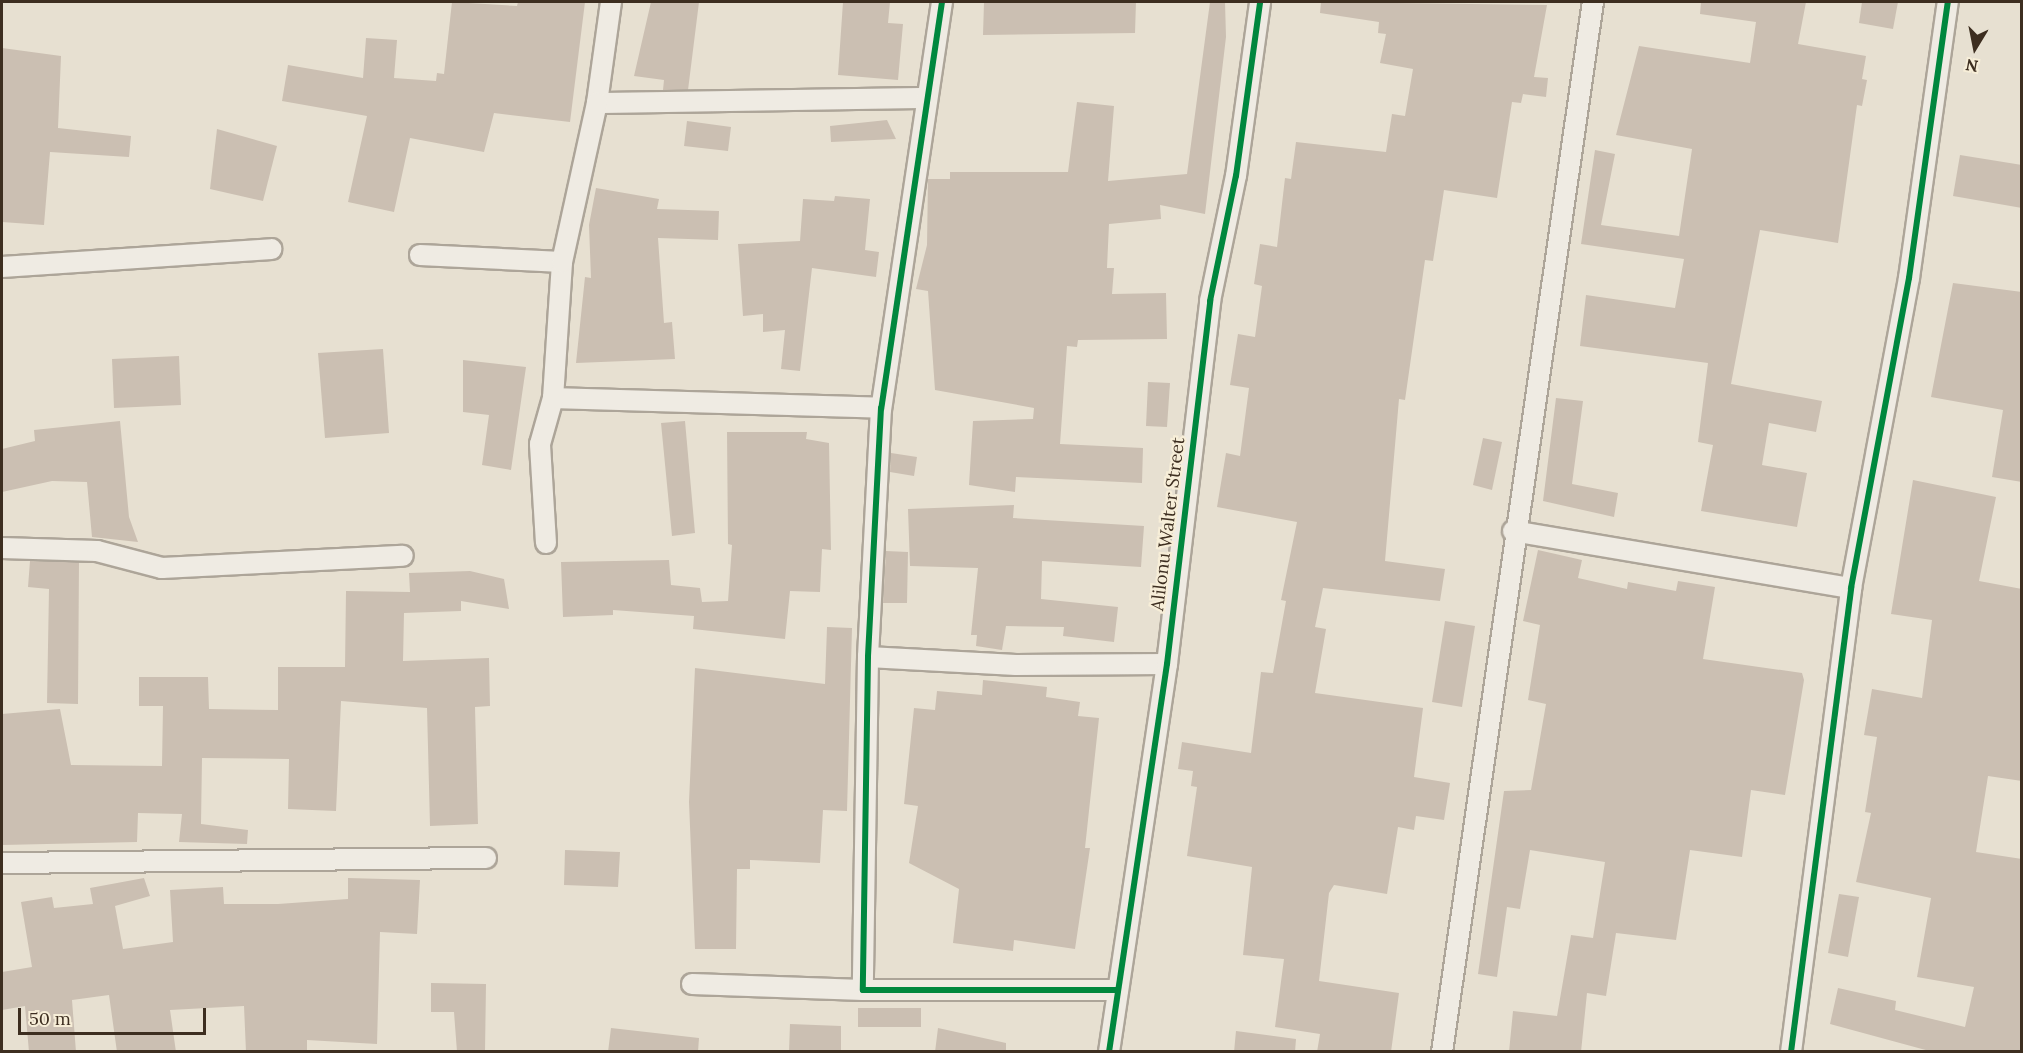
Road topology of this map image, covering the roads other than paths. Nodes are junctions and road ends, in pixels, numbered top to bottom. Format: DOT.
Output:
graph roads {
  1 [pos="611,2"];
  2 [pos="942,2"];
  3 [pos="1260,2"];
  4 [pos="1593,2"];
  5 [pos="1948,2"];
  6 [pos="926,98"];
  7 [pos="597,103"];
  8 [pos="271,249"];
  9 [pos="420,255"];
  10 [pos="562,261"];
  11 [pos="2,267"];
  12 [pos="553,398"];
  13 [pos="881,408"];
  14 [pos="1513,531"];
  15 [pos="546,543"];
  16 [pos="2,549"];
  17 [pos="403,556"];
  18 [pos="1851,588"];
  19 [pos="868,657"];
  20 [pos="1167,664"];
  21 [pos="486,858"];
  22 [pos="2,863"];
  23 [pos="692,984"];
  24 [pos="863,990"];
  25 [pos="1118,990"];
  26 [pos="1108,1052"];
  27 [pos="1442,1052"];
  28 [pos="1791,1052"];
  1 -- 7 [label="street"];
  2 -- 6 [label="street"];
  3 -- 20 [label="street, Alilonu Walter Street"];
  4 -- 14 [label="street"];
  5 -- 18 [label="street"];
  6 -- 7 [label="street"];
  6 -- 13 [label="street"];
  7 -- 10 [label="street"];
  8 -- 11 [label="street"];
  9 -- 10 [label="street"];
  10 -- 12 [label="street"];
  12 -- 13 [label="street"];
  12 -- 15 [label="street"];
  13 -- 19 [label="street"];
  14 -- 18 [label="street"];
  14 -- 27 [label="street"];
  16 -- 17 [label="street"];
  18 -- 28 [label="street"];
  19 -- 20 [label="street"];
  19 -- 24 [label="street"];
  20 -- 25 [label="street, Alilonu Walter Street"];
  21 -- 22 [label="street"];
  23 -- 24 [label="street"];
  24 -- 25 [label="street"];
  25 -- 26 [label="street, Alilonu Walter Street"];
}
